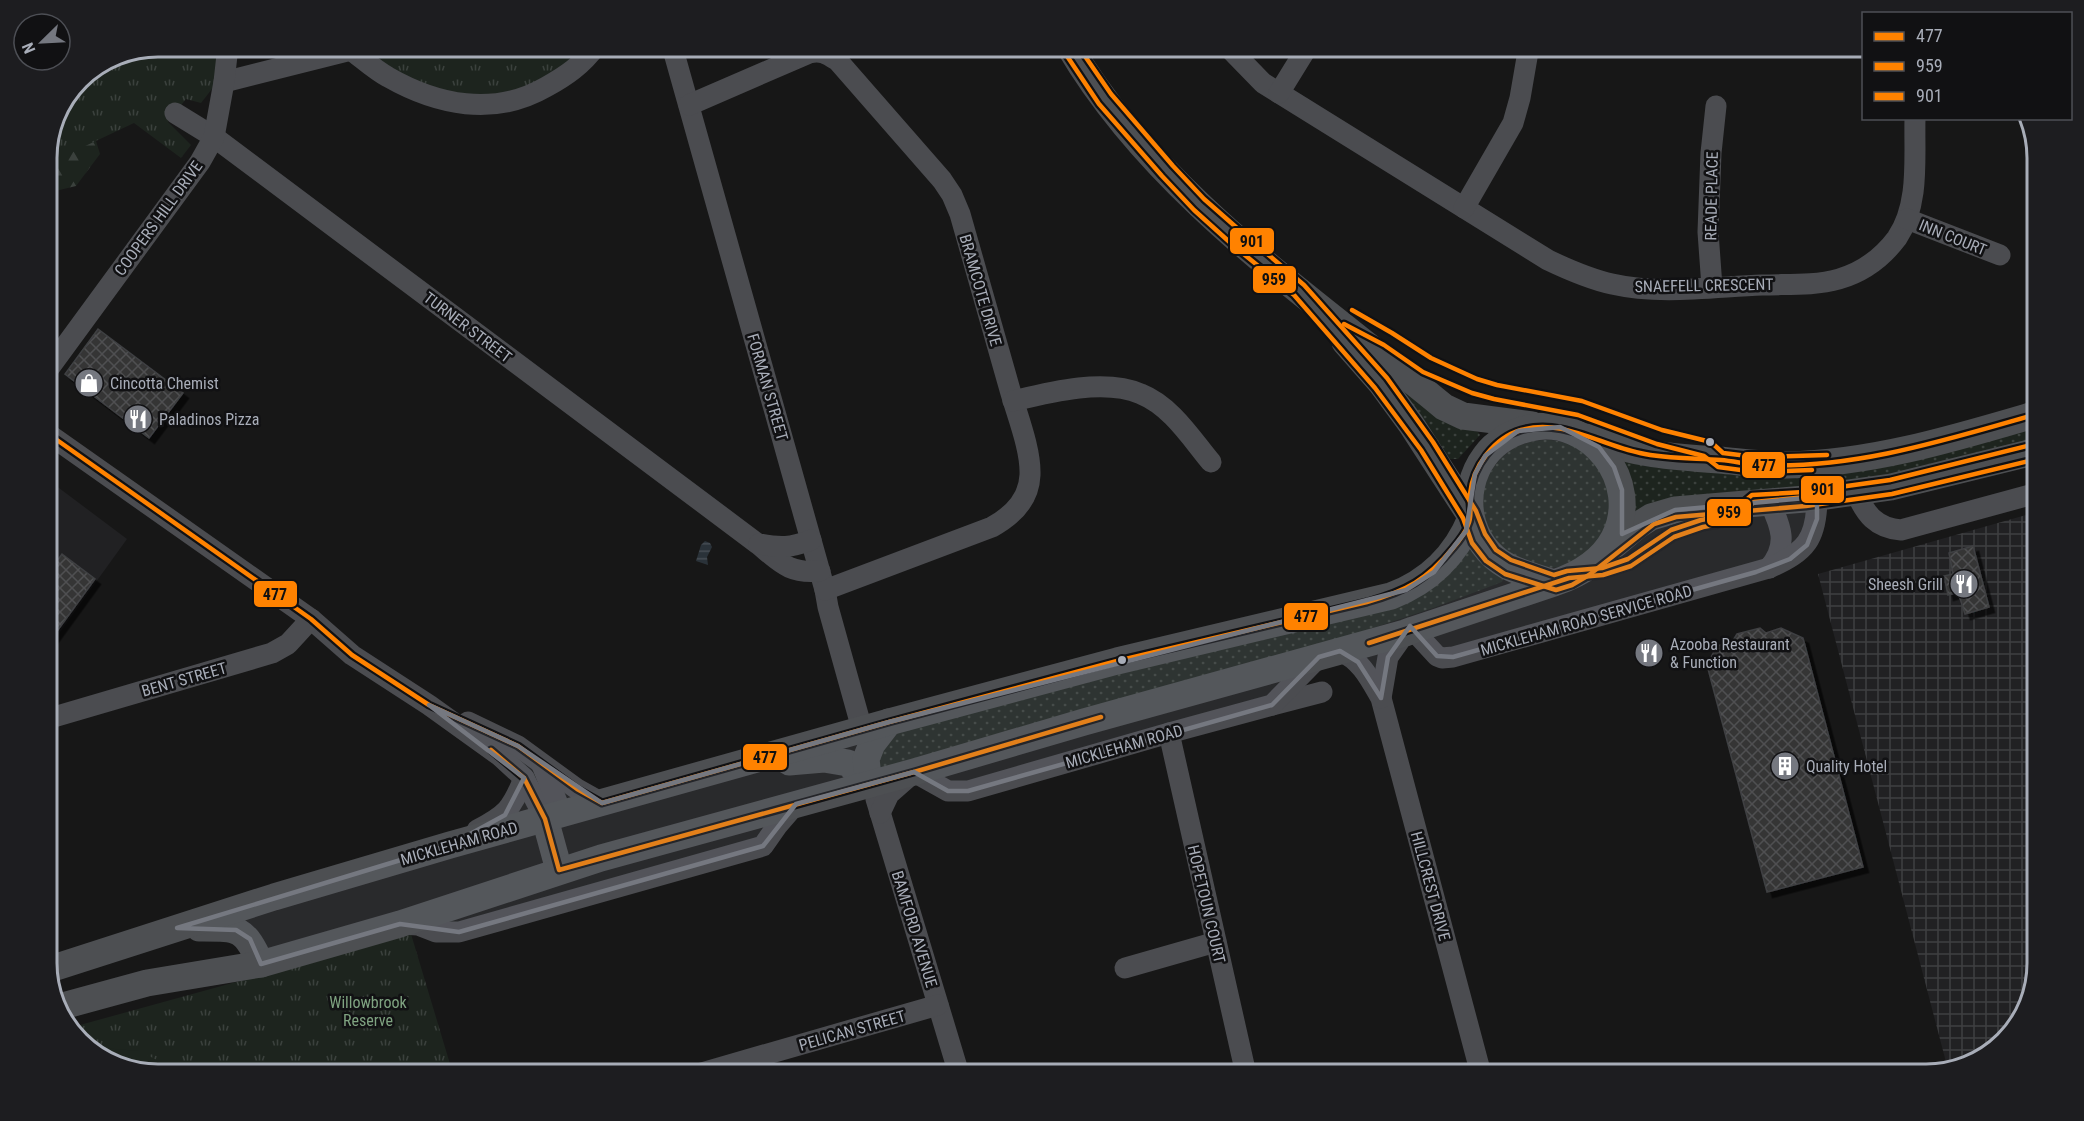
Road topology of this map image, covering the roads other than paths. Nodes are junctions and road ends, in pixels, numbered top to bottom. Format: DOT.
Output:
graph roads {
  1 [pos="227,57"];
  2 [pos="317,57"];
  3 [pos="362,57"];
  4 [pos="585,57"];
  5 [pos="675,57"];
  6 [pos="800,57"];
  7 [pos="832,57"];
  8 [pos="1076,57"];
  9 [pos="1237,57"];
  10 [pos="1301,57"];
  11 [pos="1527,57"];
  12 [pos="224,82"];
  13 [pos="1279,93"];
  14 [pos="689,105"];
  15 [pos="1716,106"];
  16 [pos="175,113"];
  17 [pos="1915,120"];
  18 [pos="214,137"];
  19 [pos="1464,208"];
  20 [pos="1907,219"];
  21 [pos="2000,255"];
  22 [pos="1712,287"];
  23 [pos="1299,290"];
  24 [pos="57,357"];
  25 [pos="1013,401"];
  26 [pos="2027,417"];
  27 [pos="1539,426"];
  28 [pos="1580,433"];
  29 [pos="57,440"];
  30 [pos="2027,454"];
  31 [pos="1210,462"];
  32 [pos="1856,492"];
  33 [pos="2027,496"];
  34 [pos="1817,497"];
  35 [pos="1769,501"];
  36 [pos="1470,517"];
  37 [pos="811,540"];
  38 [pos="758,544"];
  39 [pos="1600,557"];
  40 [pos="1769,568"];
  41 [pos="823,581"];
  42 [pos="1554,583"];
  43 [pos="311,619"];
  44 [pos="1409,631"];
  45 [pos="1330,654"];
  46 [pos="1322,692"];
  47 [pos="1382,698"];
  48 [pos="429,705"];
  49 [pos="1272,705"];
  50 [pos="57,716"];
  51 [pos="889,722"];
  52 [pos="862,729"];
  53 [pos="1169,733"];
  54 [pos="541,762"];
  55 [pos="728,768"];
  56 [pos="914,772"];
  57 [pos="524,778"];
  58 [pos="869,784"];
  59 [pos="602,803"];
  60 [pos="796,804"];
  61 [pos="880,813"];
  62 [pos="554,817"];
  63 [pos="450,845"];
  64 [pos="568,868"];
  65 [pos="274,897"];
  66 [pos="400,924"];
  67 [pos="177,928"];
  68 [pos="1216,942"];
  69 [pos="261,964"];
  70 [pos="57,967"];
  71 [pos="1125,968"];
  72 [pos="66,1005"];
  73 [pos="938,1005"];
  74 [pos="765,1064"];
  75 [pos="956,1064"];
  76 [pos="1244,1064"];
  77 [pos="1478,1064"];
  1 -- 12 [label="street, COOPERS HILL DRIVE"];
  2 -- 12 [label="street"];
  3 -- 4 [label="street"];
  5 -- 14 [label="street, FORMAN STREET"];
  6 -- 14 [label="street, BRAMCOTE DRIVE"];
  7 -- 25 [label="street, BRAMCOTE DRIVE"];
  8 -- 23 [label="main road"];
  9 -- 13 [label="street, SNAEFELL CRESCENT"];
  10 -- 13 [label="street"];
  11 -- 19 [label="street"];
  12 -- 18 [label="street, COOPERS HILL DRIVE"];
  13 -- 19 [label="street, SNAEFELL CRESCENT"];
  14 -- 37 [label="street, FORMAN STREET"];
  15 -- 22 [label="street, READE PLACE"];
  16 -- 18 [label="street, TURNER STREET"];
  17 -- 20 [label="street, SNAEFELL CRESCENT"];
  18 -- 24 [label="street, COOPERS HILL DRIVE"];
  18 -- 38 [label="street, TURNER STREET"];
  19 -- 22 [label="street, SNAEFELL CRESCENT"];
  20 -- 21 [label="street, INN COURT"];
  20 -- 22 [label="street, SNAEFELL CRESCENT"];
  23 -- 27 [label="main road"];
  23 -- 36 [label="main road"];
  25 -- 31 [label="street"];
  25 -- 41 [label="street, BRAMCOTE DRIVE"];
  26 -- 28 [label="main road"];
  27 -- 28 [label="main road"];
  27 -- 36 [label="main road"];
  28 -- 39 [label="main road"];
  29 -- 43 [label="street"];
  30 -- 32 [label="main road"];
  32 -- 33 [label="street"];
  32 -- 34 [label="main road"];
  34 -- 35 [label="main road"];
  34 -- 40 [label="street, MICKLEHAM ROAD SERVICE ROAD"];
  35 -- 39 [label="main road"];
  35 -- 40 [label="street"];
  36 -- 42 [label="main road"];
  36 -- 51 [label="main road, MICKLEHAM ROAD"];
  37 -- 38 [label="street"];
  37 -- 41 [label="street, FORMAN STREET"];
  38 -- 41 [label="street, TURNER STREET"];
  39 -- 42 [label="main road"];
  40 -- 44 [label="street, MICKLEHAM ROAD SERVICE ROAD"];
  41 -- 52 [label="street, FORMAN STREET"];
  42 -- 44 [label="main road, MICKLEHAM ROAD"];
  43 -- 48 [label="street"];
  43 -- 50 [label="street, BENT STREET"];
  44 -- 45 [label="main road, MICKLEHAM ROAD"];
  44 -- 47 [label="street, HILLCREST DRIVE"];
  45 -- 47 [label="street, HILLCREST DRIVE"];
  45 -- 49 [label="street"];
  45 -- 56 [label="main road, MICKLEHAM ROAD"];
  46 -- 49 [label="street, MICKLEHAM ROAD"];
  47 -- 77 [label="street, HILLCREST DRIVE"];
  48 -- 54 [label="street"];
  48 -- 57 [label="street"];
  49 -- 53 [label="street, MICKLEHAM ROAD"];
  51 -- 52 [label="main road, MICKLEHAM ROAD"];
  51 -- 58 [label="main road"];
  52 -- 55 [label="main road, MICKLEHAM ROAD"];
  53 -- 56 [label="street, MICKLEHAM ROAD"];
  53 -- 68 [label="street, HOPETOUN COURT"];
  54 -- 59 [label="street"];
  54 -- 62 [label="street"];
  55 -- 58 [label="main road"];
  55 -- 59 [label="main road, MICKLEHAM ROAD"];
  56 -- 58 [label="main road, MICKLEHAM ROAD"];
  56 -- 61 [label="street"];
  57 -- 62 [label="street"];
  57 -- 63 [label="street"];
  58 -- 60 [label="main road, MICKLEHAM ROAD"];
  58 -- 61 [label="street, BAMFORD AVENUE"];
  59 -- 62 [label="main road, MICKLEHAM ROAD"];
  60 -- 64 [label="main road, MICKLEHAM ROAD"];
  60 -- 66 [label="street, MICKLEHAM ROAD"];
  61 -- 73 [label="street, BAMFORD AVENUE"];
  62 -- 63 [label="main road, MICKLEHAM ROAD"];
  62 -- 64 [label="main road"];
  63 -- 65 [label="main road, MICKLEHAM ROAD"];
  64 -- 66 [label="main road, MICKLEHAM ROAD"];
  65 -- 67 [label="main road, MICKLEHAM ROAD"];
  65 -- 69 [label="main road"];
  66 -- 69 [label="main road, MICKLEHAM ROAD"];
  67 -- 69 [label="main road"];
  67 -- 70 [label="main road, MICKLEHAM ROAD"];
  68 -- 71 [label="street"];
  68 -- 76 [label="street, HOPETOUN COURT"];
  69 -- 72 [label="main road, MICKLEHAM ROAD"];
  73 -- 74 [label="street, PELICAN STREET"];
  73 -- 75 [label="street, BAMFORD AVENUE"];
}
